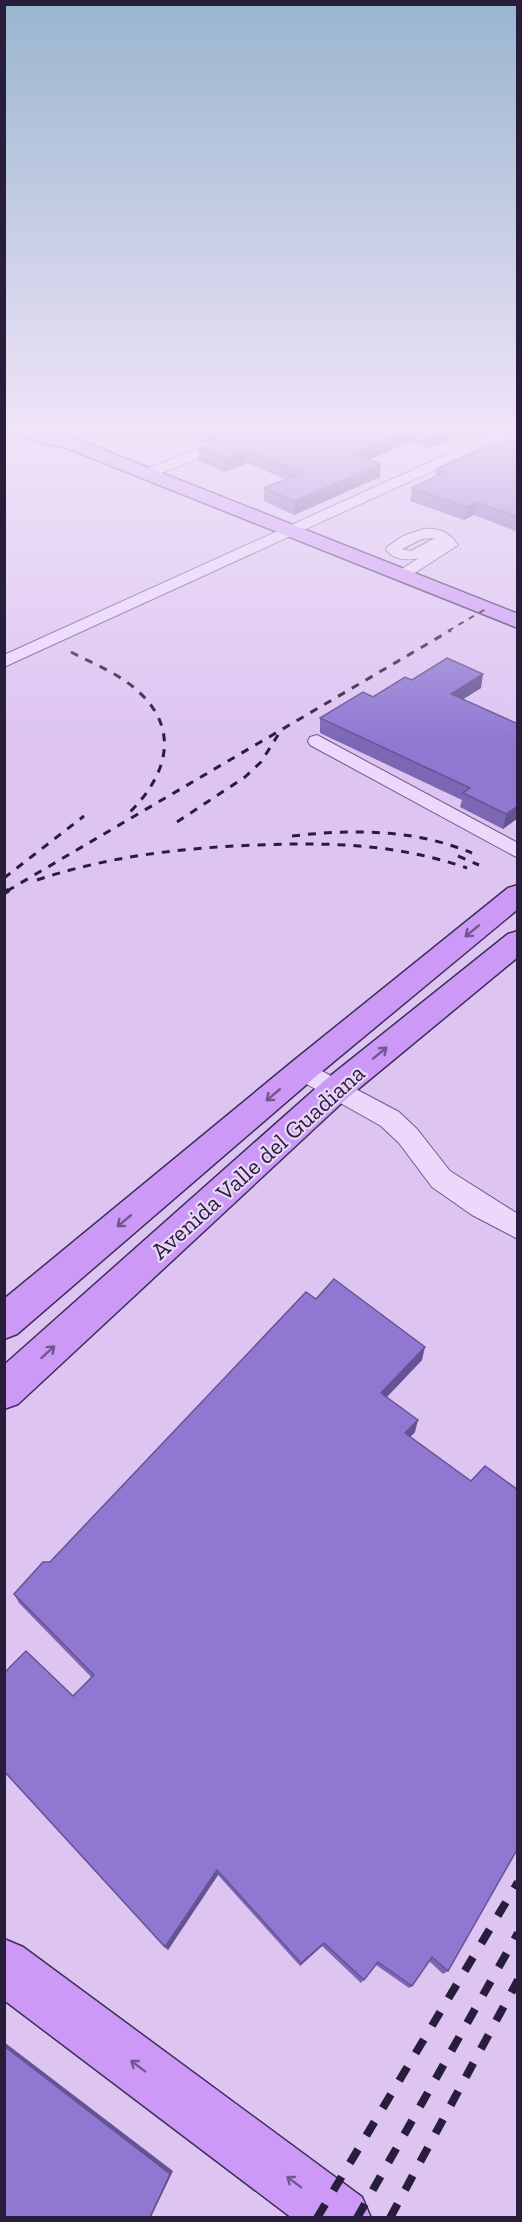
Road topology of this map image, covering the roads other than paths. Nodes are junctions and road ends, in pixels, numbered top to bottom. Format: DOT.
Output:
graph roads {
  1 [pos="282,533"];
  2 [pos="290,533"];
  3 [pos="446,539"];
  4 [pos="402,575"];
  5 [pos="518,622"];
  6 [pos="4,662"];
  7 [pos="317,741"];
  8 [pos="515,846"];
  9 [pos="518,894"];
  10 [pos="518,941"];
  11 [pos="303,1070"];
  12 [pos="335,1090"];
  13 [pos="518,1228"];
  14 [pos="4,1322"];
  15 [pos="4,1391"];
  16 [pos="4,1966"];
  17 [pos="341,2217"];
  1 -- 6 [label="street"];
  2 -- 4 [label="main road"];
  3 -- 4 [label="street"];
  4 -- 5 [label="main road"];
  7 -- 8 [label="street"];
  9 -- 11 [label="main road, Avenida Valle del Guadiana, one-way"];
  12 -- 10 [label="main road, Avenida Valle del Guadiana, one-way"];
  11 -- 12 [label="street"];
  11 -- 14 [label="main road, Avenida Valle del Guadiana, one-way"];
  12 -- 13 [label="street"];
  15 -- 12 [label="main road, Avenida Valle del Guadiana, one-way"];
  17 -- 16 [label="main road, one-way"];
}
